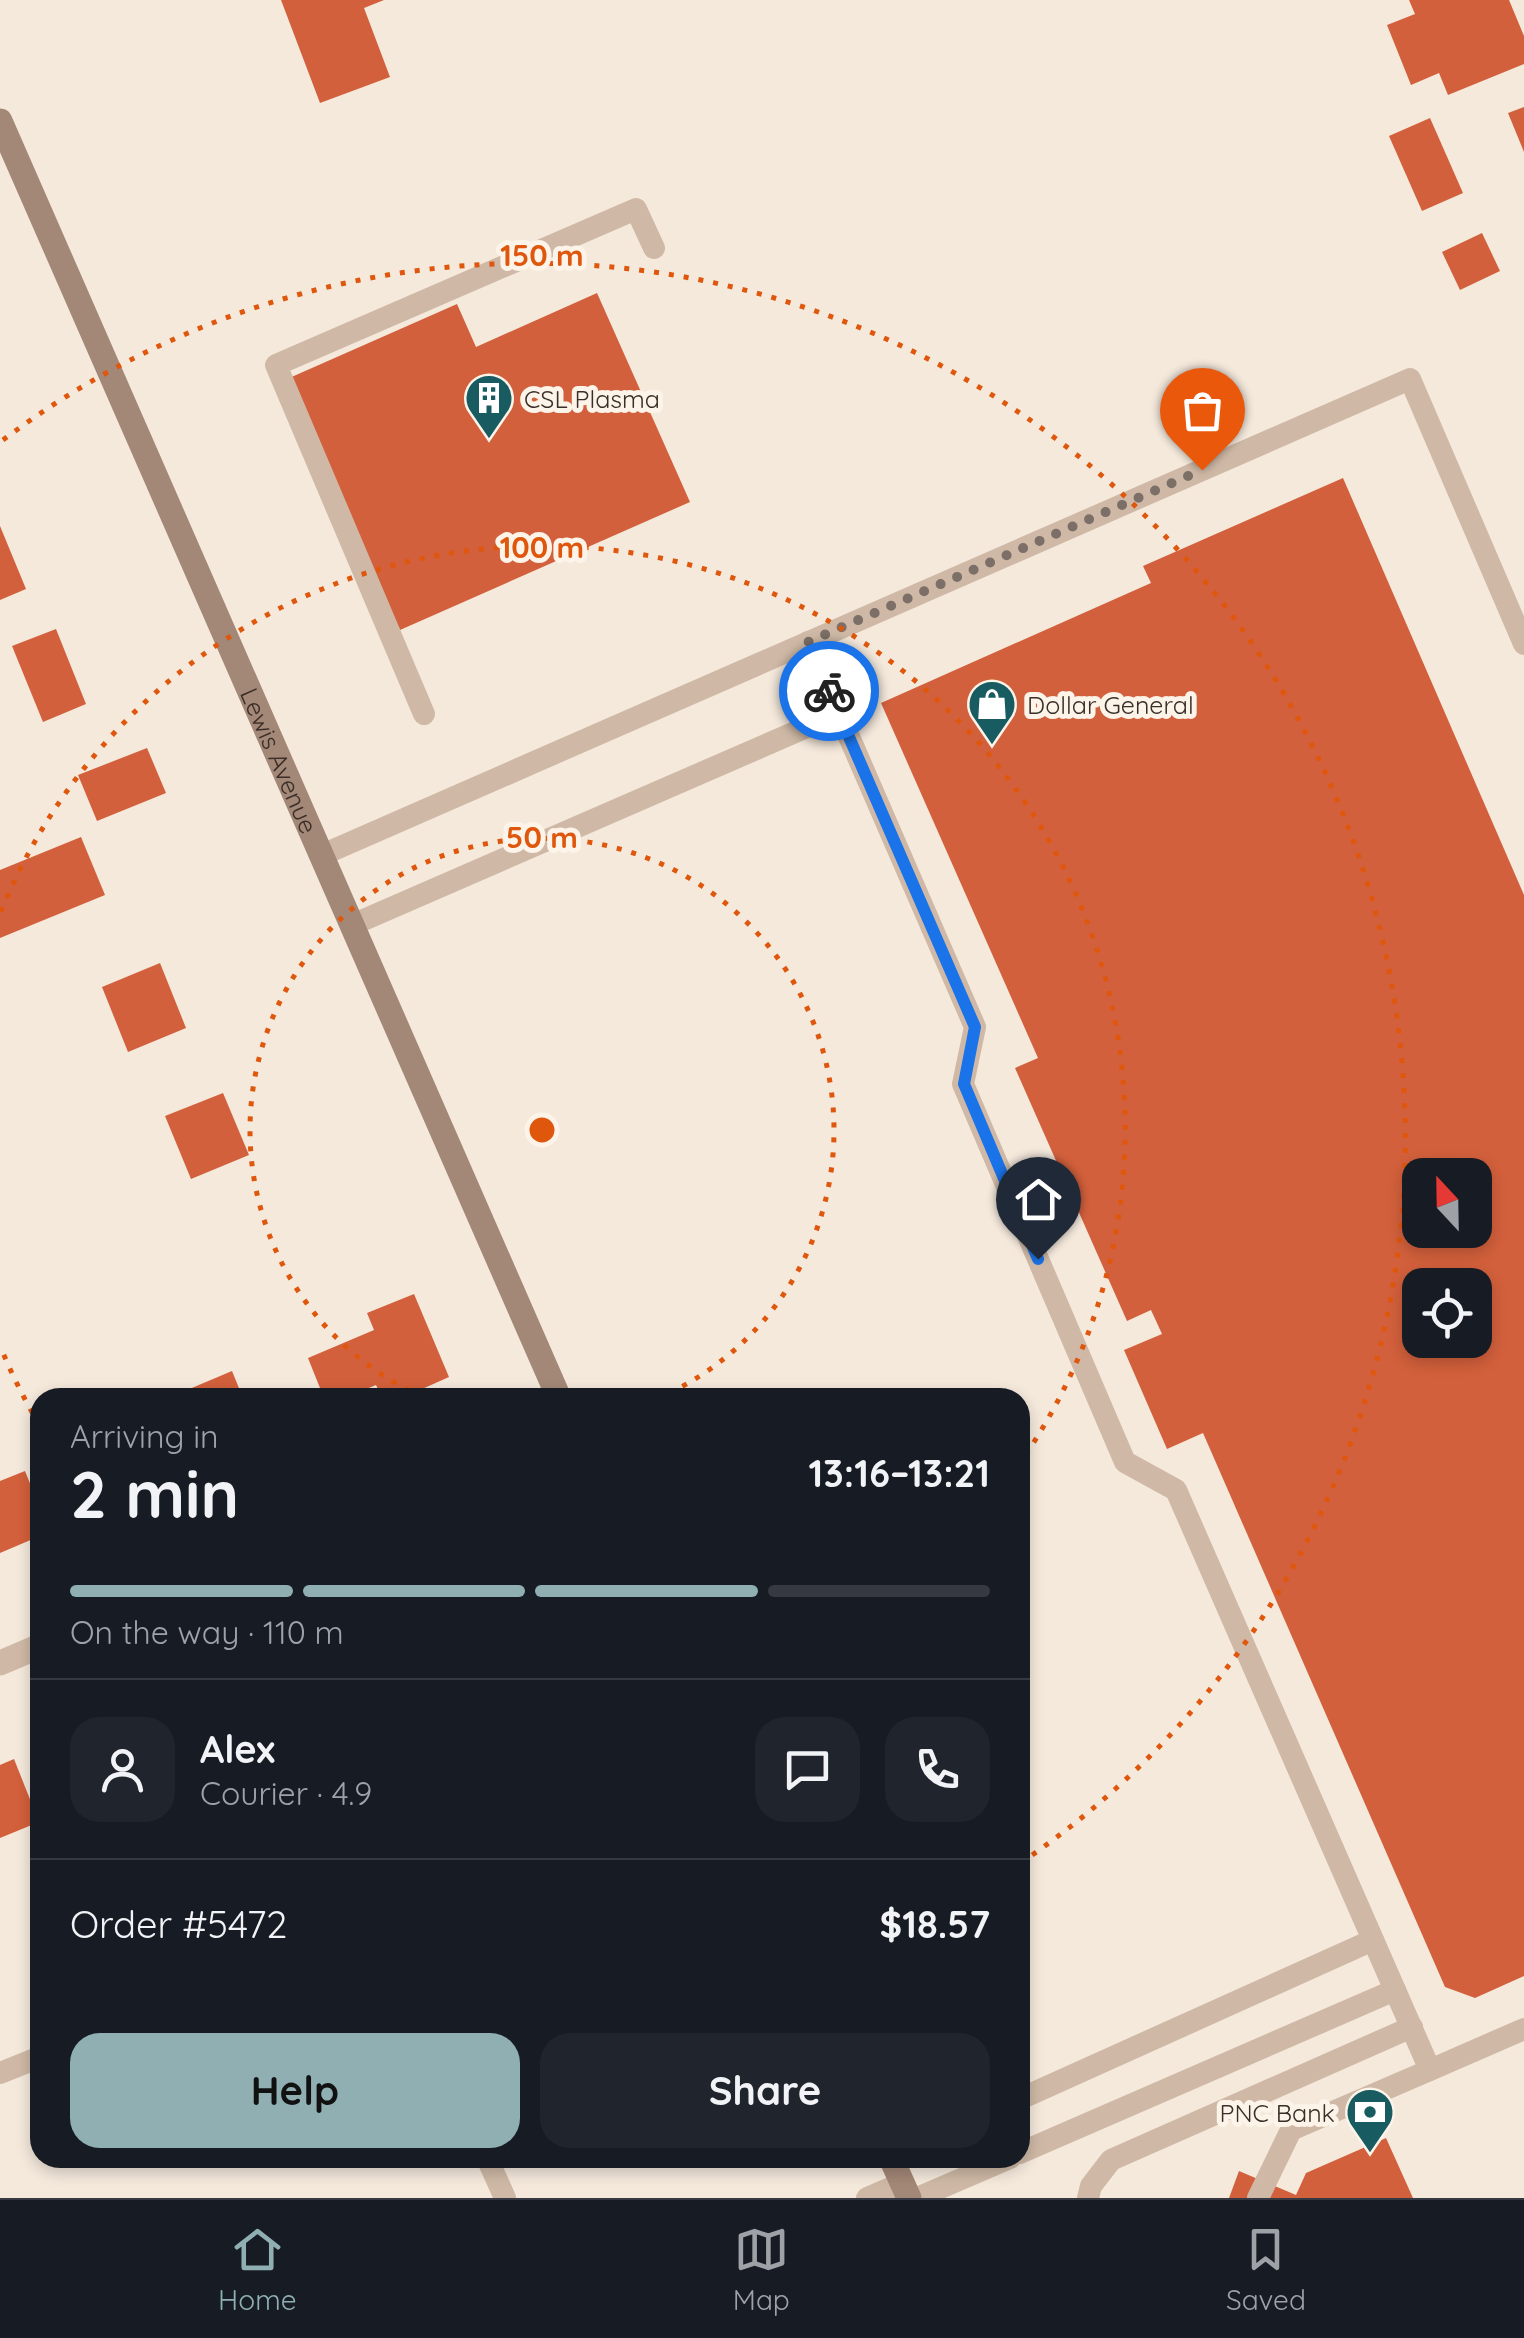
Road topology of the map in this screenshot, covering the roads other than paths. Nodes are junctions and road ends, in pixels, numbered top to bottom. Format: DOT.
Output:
graph roads {
  1 [pos="0,121"];
  2 [pos="654,248"];
  3 [pos="808,642"];
  4 [pos="1524,644"];
  5 [pos="839,713"];
  6 [pos="424,714"];
  7 [pos="322,855"];
  8 [pos="352,925"];
  9 [pos="555,1388"];
  10 [pos="30,1650"];
  11 [pos="0,1663"];
  12 [pos="1373,1940"];
  13 [pos="1395,1990"];
  14 [pos="1412,2027"];
  15 [pos="1524,2029"];
  16 [pos="30,2060"];
  17 [pos="1430,2070"];
  18 [pos="0,2073"];
  19 [pos="1030,2094"];
  20 [pos="1030,2149"];
  21 [pos="491,2168"];
  22 [pos="896,2168"];
  23 [pos="981,2168"];
  24 [pos="909,2193"];
  25 [pos="505,2198"];
  26 [pos="868,2198"];
  27 [pos="1088,2198"];
  28 [pos="1258,2198"];
  1 -- 7 [label="main road, Lewis Avenue"];
  2 -- 6 [label="lane"];
  3 -- 4 [label="lane"];
  3 -- 5 [label="lane"];
  3 -- 7 [label="lane"];
  5 -- 8 [label="lane"];
  5 -- 12 [label="lane"];
  7 -- 8 [label="main road, Lewis Avenue"];
  8 -- 9 [label="main road, Lewis Avenue"];
  10 -- 11 [label="street"];
  12 -- 13 [label="lane"];
  12 -- 19 [label="lane"];
  13 -- 14 [label="lane"];
  13 -- 20 [label="lane"];
  14 -- 17 [label="lane"];
  14 -- 27 [label="lane"];
  15 -- 17 [label="lane"];
  16 -- 18 [label="lane"];
  17 -- 28 [label="lane"];
  21 -- 25 [label="lane"];
  22 -- 24 [label="main road"];
  23 -- 24 [label="lane"];
  24 -- 26 [label="lane"];
}
